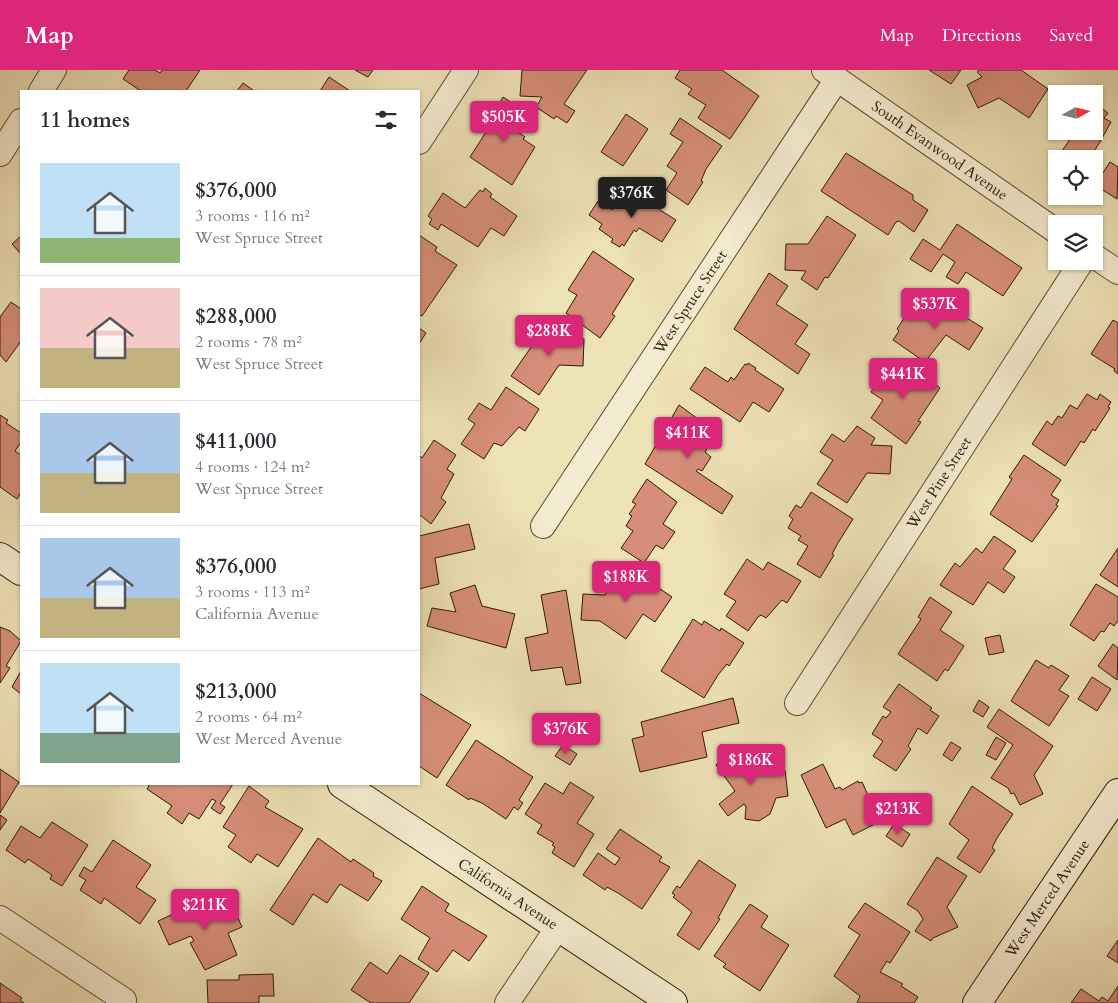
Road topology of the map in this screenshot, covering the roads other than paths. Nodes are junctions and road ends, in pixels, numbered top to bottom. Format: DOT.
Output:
graph roads {
  1 [pos="54,70"];
  2 [pos="466,70"];
  3 [pos="830,74"];
  4 [pos="42,90"];
  5 [pos="20,123"];
  6 [pos="420,140"];
  7 [pos="0,154"];
  8 [pos="1048,225"];
  9 [pos="1103,262"];
  10 [pos="1076,270"];
  11 [pos="1118,272"];
  12 [pos="542,526"];
  13 [pos="0,557"];
  14 [pos="20,570"];
  15 [pos="797,703"];
  16 [pos="344,785"];
  17 [pos="1118,793"];
  18 [pos="0,918"];
  19 [pos="558,927"];
  20 [pos="123,1001"];
  21 [pos="507,1003"];
  22 [pos="673,1003"];
  23 [pos="977,1003"];
  1 -- 4 [label="street"];
  2 -- 6 [label="street"];
  3 -- 8 [label="street, South Evanwood Avenue"];
  3 -- 12 [label="street, West Spruce Street"];
  5 -- 7 [label="street"];
  9 -- 11 [label="street"];
  10 -- 15 [label="street, West Pine Street"];
  13 -- 14 [label="street"];
  16 -- 19 [label="street, California Avenue"];
  17 -- 23 [label="street, West Merced Avenue"];
  18 -- 20 [label="street"];
  19 -- 21 [label="street"];
  19 -- 22 [label="street, California Avenue"];
}
